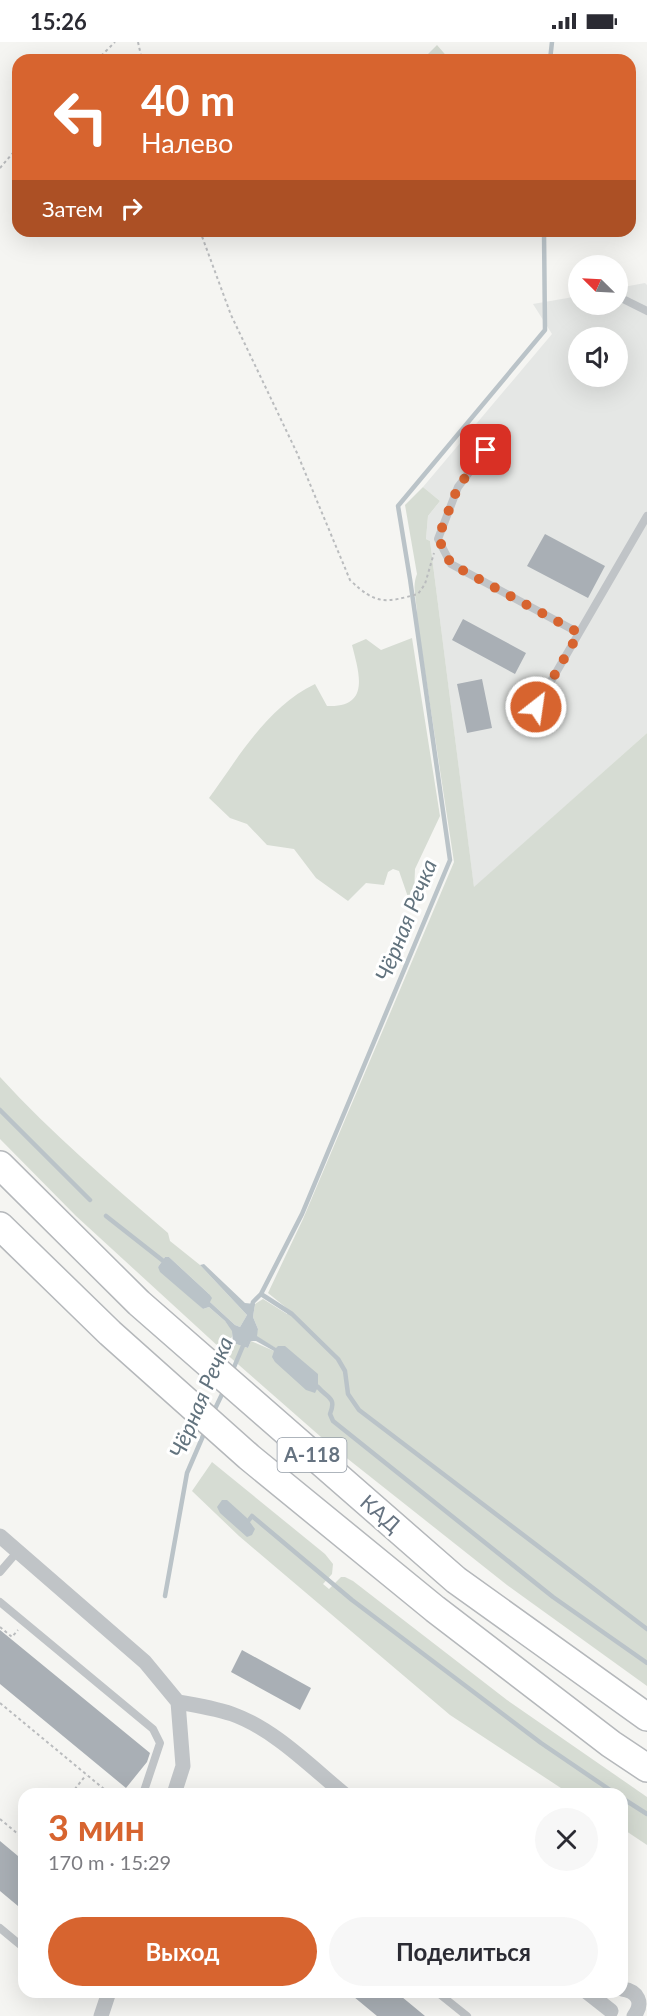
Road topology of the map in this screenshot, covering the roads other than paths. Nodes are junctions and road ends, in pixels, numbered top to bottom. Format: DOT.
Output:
graph roads {
  1 [pos="628,301"];
  2 [pos="647,311"];
  3 [pos="486,450"];
  4 [pos="647,516"];
  5 [pos="579,633"];
  6 [pos="536,707"];
  7 [pos="0,1165"];
  8 [pos="0,1226"];
  9 [pos="0,1536"];
  10 [pos="18,1551"];
  11 [pos="0,1572"];
  12 [pos="0,1602"];
  13 [pos="178,1702"];
  14 [pos="647,1718"];
  15 [pos="647,1768"];
  16 [pos="145,1788"];
  17 [pos="176,1788"];
  18 [pos="336,1788"];
  19 [pos="0,1928"];
  20 [pos="18,1943"];
  21 [pos="628,1990"];
  22 [pos="107,1998"];
  23 [pos="444,1998"];
  24 [pos="594,1998"];
  25 [pos="611,1998"];
  26 [pos="640,2012"];
  27 [pos="613,2013"];
  28 [pos="101,2016"];
  29 [pos="467,2016"];
  1 -- 2 [label="lane"];
  3 -- 5 [label="lane"];
  4 -- 5 [label="lane"];
  5 -- 6 [label="lane"];
  7 -- 14 [label="highway, КАД / А-118"];
  8 -- 15 [label="highway, КАД / А-118"];
  9 -- 10 [label="street"];
  10 -- 11 [label="lane"];
  10 -- 13 [label="street"];
  12 -- 16 [label="lane"];
  13 -- 17 [label="street"];
  13 -- 18 [label="street"];
  19 -- 20 [label="lane"];
  21 -- 26 [label="street"];
  22 -- 28 [label="street"];
  23 -- 29 [label="lane"];
  24 -- 27 [label="street"];
  25 -- 27 [label="street"];
}
